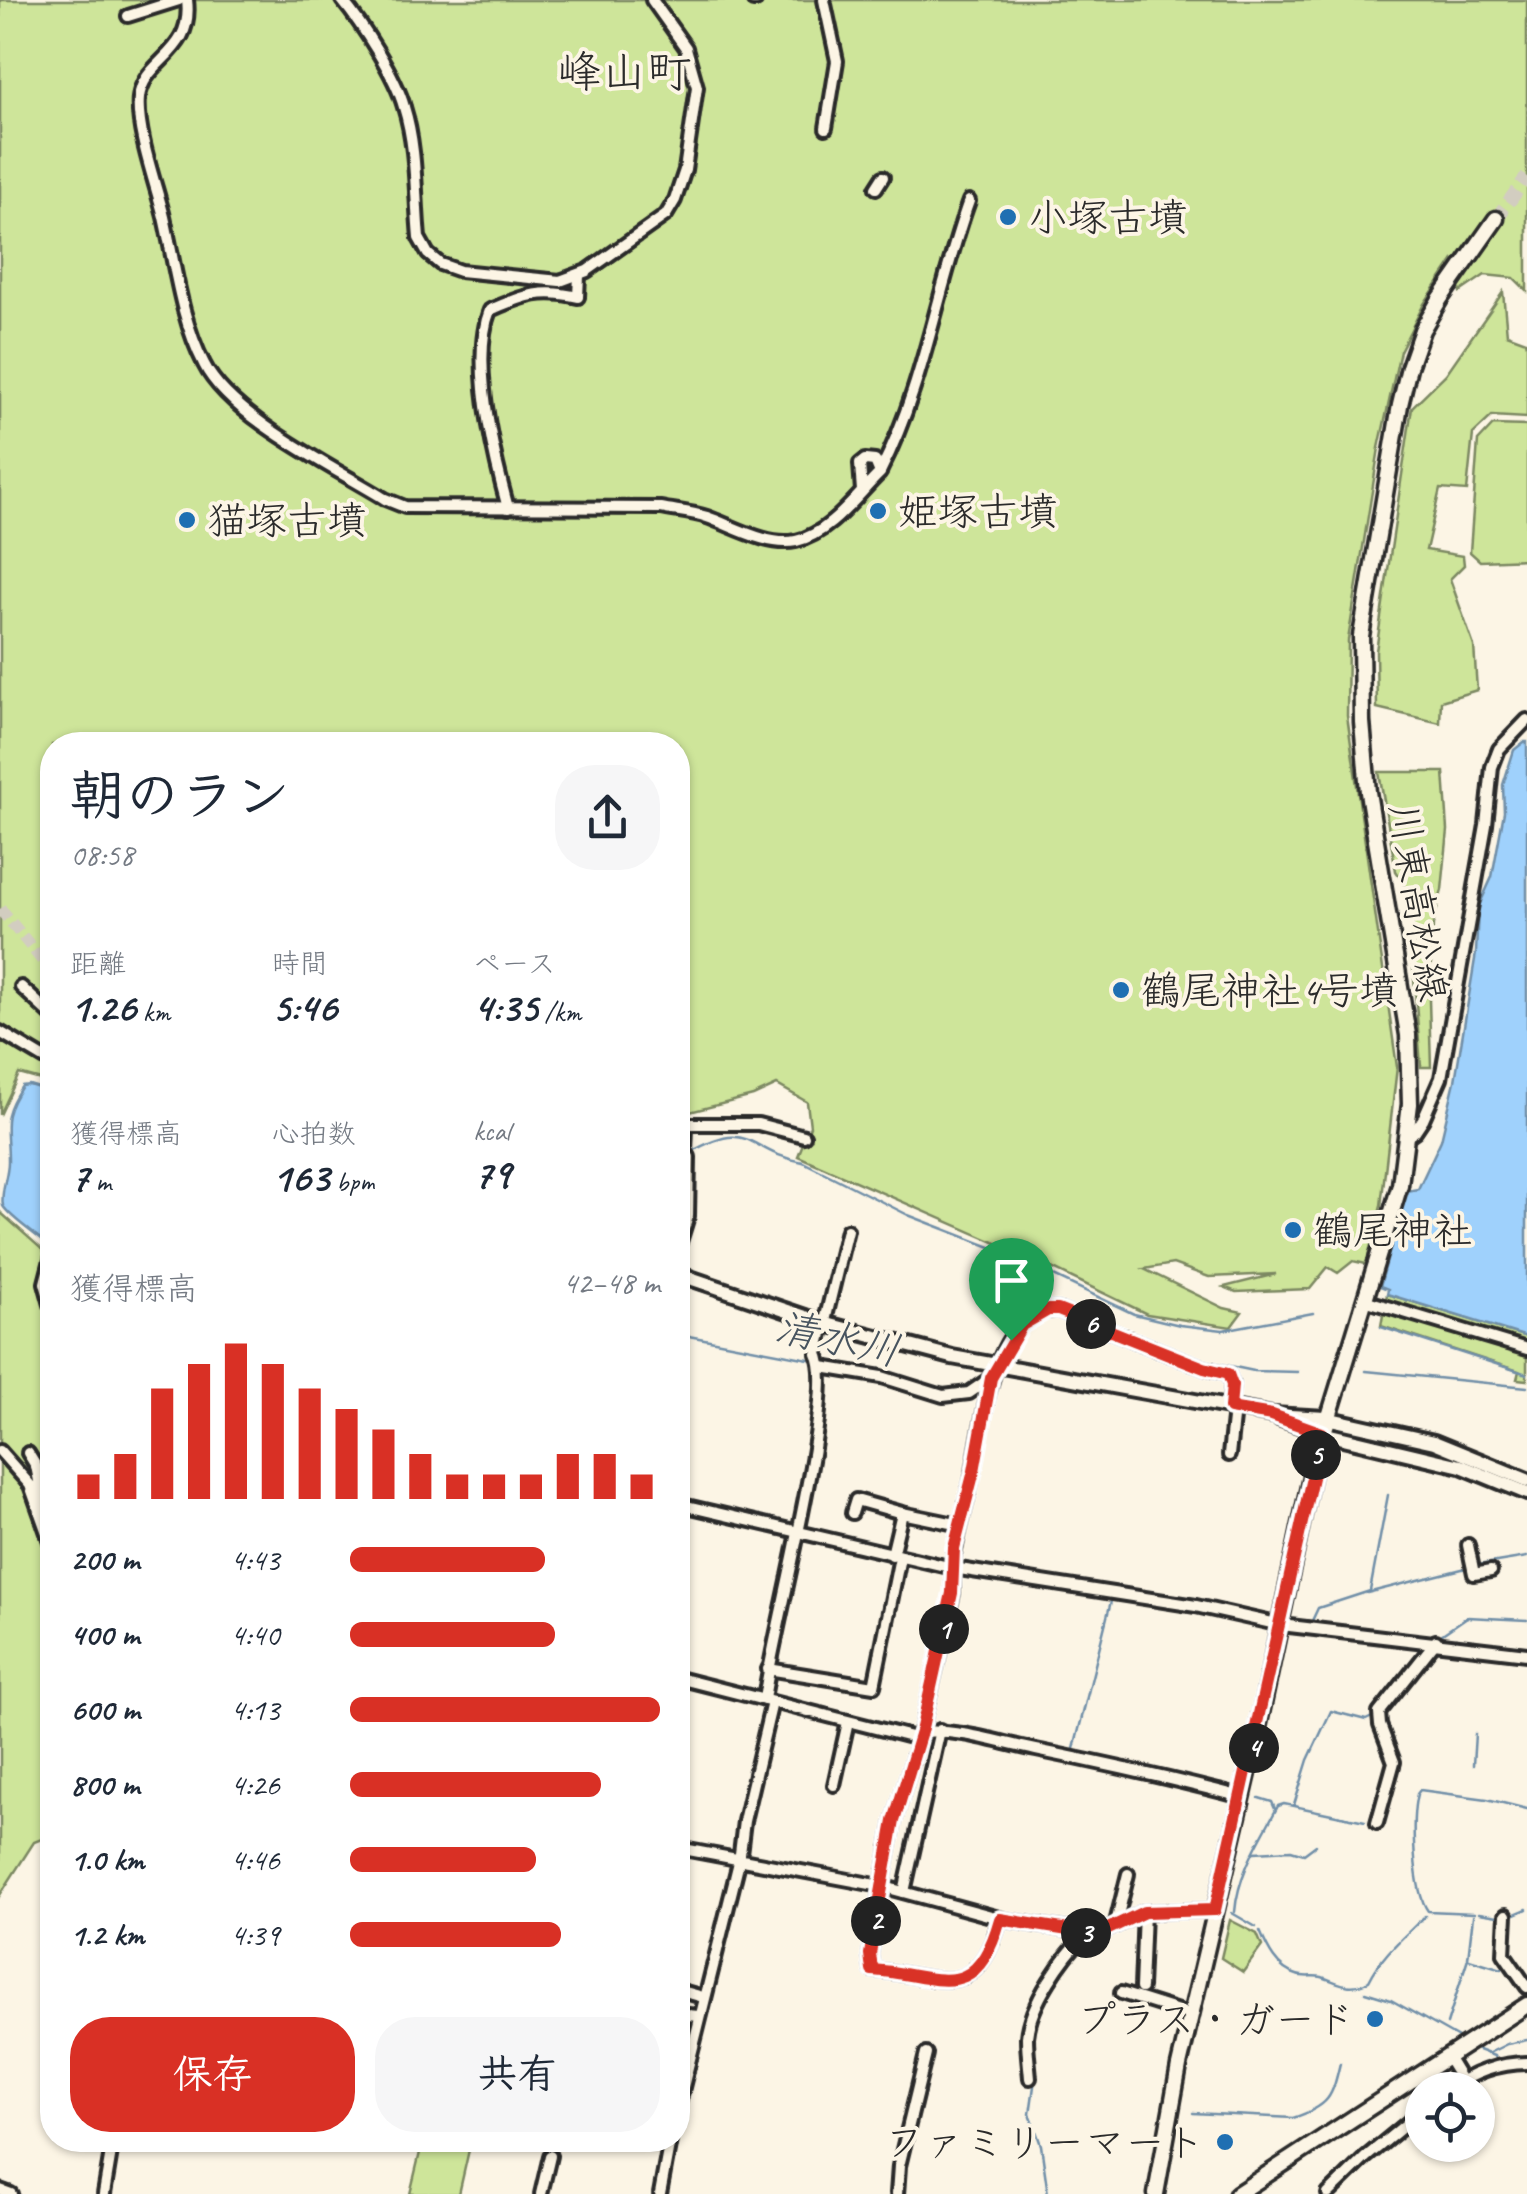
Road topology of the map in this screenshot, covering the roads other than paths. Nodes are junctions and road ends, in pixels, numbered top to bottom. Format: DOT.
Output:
graph roads {
  1 [pos="178,0"];
  2 [pos="187,0"];
  3 [pos="342,0"];
  4 [pos="652,0"];
  5 [pos="824,0"];
  6 [pos="128,16"];
  7 [pos="826,128"];
  8 [pos="969,201"];
  9 [pos="1496,218"];
  10 [pos="579,276"];
  11 [pos="880,473"];
  12 [pos="862,491"];
  13 [pos="508,508"];
  14 [pos="1527,720"];
  15 [pos="21,987"];
  16 [pos="40,1005"];
  17 [pos="0,1032"];
  18 [pos="40,1056"];
  19 [pos="690,1124"];
  20 [pos="804,1136"];
  21 [pos="1408,1136"];
  22 [pos="847,1230"];
  23 [pos="690,1278"];
  24 [pos="1364,1300"];
  25 [pos="822,1323"];
  26 [pos="1527,1349"];
  27 [pos="820,1362"];
  28 [pos="994,1372"];
  29 [pos="1232,1408"];
  30 [pos="1324,1426"];
  31 [pos="0,1451"];
  32 [pos="28,1453"];
  33 [pos="1230,1456"];
  34 [pos="1527,1480"];
  35 [pos="40,1486"];
  36 [pos="1527,1493"];
  37 [pos="690,1507"];
  38 [pos="40,1512"];
  39 [pos="852,1513"];
  40 [pos="902,1514"];
  41 [pos="960,1525"];
  42 [pos="798,1533"];
  43 [pos="1468,1545"];
  44 [pos="896,1556"];
  45 [pos="953,1568"];
  46 [pos="1491,1570"];
  47 [pos="1281,1625"];
  48 [pos="1436,1641"];
  49 [pos="1527,1654"];
  50 [pos="768,1669"];
  51 [pos="690,1681"];
  52 [pos="768,1701"];
  53 [pos="848,1722"];
  54 [pos="940,1730"];
  55 [pos="920,1735"];
  56 [pos="834,1784"];
  57 [pos="1242,1797"];
  58 [pos="1377,1822"];
  59 [pos="690,1851"];
  60 [pos="740,1862"];
  61 [pos="1128,1874"];
  62 [pos="881,1886"];
  63 [pos="904,1892"];
  64 [pos="1215,1910"];
  65 [pos="1144,1912"];
  66 [pos="1506,1915"];
  67 [pos="1000,1919"];
  68 [pos="1116,1924"];
  69 [pos="1087,1933"];
  70 [pos="1527,1986"];
  71 [pos="1141,1988"];
  72 [pos="690,1994"];
  73 [pos="1120,1994"];
  74 [pos="703,1998"];
  75 [pos="1527,2006"];
  76 [pos="690,2015"];
  77 [pos="698,2016"];
  78 [pos="1190,2016"];
  79 [pos="690,2052"];
  80 [pos="926,2054"];
  81 [pos="1447,2057"];
  82 [pos="1527,2063"];
  83 [pos="1456,2072"];
  84 [pos="1482,2072"];
  85 [pos="1030,2078"];
  86 [pos="1405,2125"];
  87 [pos="111,2152"];
  88 [pos="668,2152"];
  89 [pos="550,2156"];
  90 [pos="1158,2186"];
  91 [pos="0,2190"];
  92 [pos="11,2194"];
  93 [pos="104,2194"];
  94 [pos="541,2194"];
  95 [pos="660,2194"];
  96 [pos="897,2194"];
  97 [pos="1165,2194"];
  98 [pos="1237,2194"];
  99 [pos="1328,2194"];
  1 -- 6 [label="street"];
  2 -- 13 [label="street"];
  3 -- 10 [label="street"];
  4 -- 10 [label="street"];
  5 -- 7 [label="street"];
  8 -- 11 [label="street"];
  9 -- 21 [label="main road, 川東高松線"];
  10 -- 13 [label="street"];
  11 -- 12 [label="street"];
  11 -- 12 [label="street"];
  12 -- 13 [label="street"];
  14 -- 21 [label="street"];
  15 -- 16 [label="street"];
  17 -- 18 [label="street"];
  19 -- 20 [label="street"];
  21 -- 24 [label="main road, 川東高松線"];
  22 -- 25 [label="street"];
  23 -- 25 [label="street"];
  24 -- 26 [label="street"];
  24 -- 30 [label="main road, 川東高松線"];
  25 -- 27 [label="street"];
  25 -- 28 [label="street"];
  27 -- 28 [label="street"];
  27 -- 42 [label="street"];
  28 -- 29 [label="street"];
  28 -- 29 [label="street"];
  28 -- 41 [label="street"];
  29 -- 30 [label="street"];
  29 -- 33 [label="street"];
  30 -- 34 [label="street"];
  30 -- 36 [label="street"];
  30 -- 47 [label="main road, 川東高松線"];
  31 -- 38 [label="street"];
  32 -- 35 [label="street"];
  37 -- 42 [label="street"];
  39 -- 40 [label="street"];
  40 -- 41 [label="street"];
  40 -- 44 [label="street"];
  41 -- 45 [label="street"];
  42 -- 44 [label="street"];
  42 -- 50 [label="street"];
  43 -- 46 [label="street"];
  44 -- 45 [label="street"];
  44 -- 50 [label="street"];
  45 -- 47 [label="street"];
  45 -- 55 [label="street"];
  47 -- 48 [label="street"];
  47 -- 57 [label="main road, 川東高松線"];
  48 -- 49 [label="street"];
  48 -- 58 [label="street"];
  50 -- 52 [label="street"];
  51 -- 52 [label="street"];
  52 -- 53 [label="street"];
  52 -- 60 [label="street"];
  53 -- 55 [label="street"];
  53 -- 56 [label="street"];
  54 -- 55 [label="street"];
  54 -- 57 [label="street"];
  54 -- 63 [label="street"];
  55 -- 62 [label="street"];
  57 -- 64 [label="main road, 川東高松線"];
  59 -- 60 [label="street"];
  60 -- 62 [label="street"];
  60 -- 74 [label="street"];
  61 -- 68 [label="street"];
  62 -- 63 [label="street"];
  62 -- 67 [label="street"];
  63 -- 67 [label="street"];
  64 -- 65 [label="street"];
  64 -- 78 [label="main road, 川東高松線"];
  65 -- 68 [label="street"];
  65 -- 71 [label="street"];
  66 -- 70 [label="street"];
  67 -- 69 [label="street"];
  68 -- 69 [label="street"];
  69 -- 85 [label="street"];
  72 -- 74 [label="street"];
  73 -- 78 [label="street"];
  74 -- 77 [label="street"];
  75 -- 81 [label="main road"];
  76 -- 77 [label="street"];
  77 -- 79 [label="street"];
  78 -- 90 [label="main road, 川東高松線"];
  80 -- 96 [label="street"];
  81 -- 83 [label="street"];
  81 -- 98 [label="main road"];
  82 -- 84 [label="street"];
  86 -- 99 [label="street"];
  87 -- 93 [label="street"];
  88 -- 95 [label="street"];
  89 -- 94 [label="street"];
  90 -- 97 [label="main road"];
  91 -- 92 [label="street"];
}
